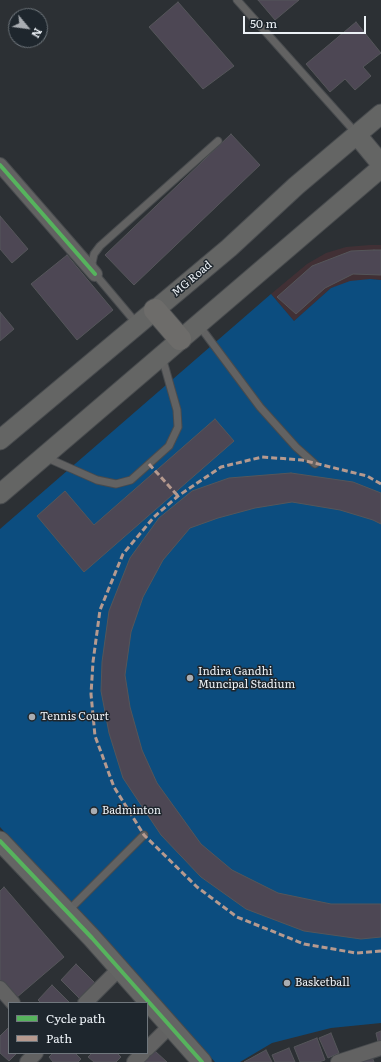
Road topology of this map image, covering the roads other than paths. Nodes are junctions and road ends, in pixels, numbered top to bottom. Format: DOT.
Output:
graph roads {
  1 [pos="237,0"];
  2 [pos="381,114"];
  3 [pos="357,135"];
  4 [pos="218,141"];
  5 [pos="381,164"];
  6 [pos="0,165"];
  7 [pos="381,168"];
  8 [pos="96,274"];
  9 [pos="154,310"];
  10 [pos="137,324"];
  11 [pos="198,324"];
  12 [pos="180,339"];
  13 [pos="162,355"];
  14 [pos="0,440"];
  15 [pos="44,456"];
  16 [pos="315,464"];
  17 [pos="0,494"];
  18 [pos="144,835"];
  19 [pos="0,841"];
  20 [pos="67,912"];
  21 [pos="118,969"];
  22 [pos="0,988"];
  23 [pos="12,1002"];
  24 [pos="86,1002"];
  25 [pos="170,1026"];
  26 [pos="148,1048"];
  27 [pos="381,1048"];
  28 [pos="35,1054"];
  29 [pos="142,1054"];
  30 [pos="27,1062"];
  31 [pos="134,1062"];
  32 [pos="201,1062"];
  33 [pos="338,1062"];
  1 -- 3 [label="lane"];
  2 -- 3 [label="main road, MG Road"];
  3 -- 5 [label="main road"];
  3 -- 9 [label="main road, MG Road"];
  4 -- 8 [label="lane"];
  6 -- 8 [label="street"];
  7 -- 11 [label="main road"];
  8 -- 10 [label="lane"];
  9 -- 10 [label="main road, MG Road"];
  9 -- 12 [label="main road"];
  10 -- 14 [label="main road, MG Road"];
  11 -- 12 [label="main road"];
  11 -- 16 [label="lane"];
  12 -- 13 [label="main road"];
  13 -- 15 [label="main road"];
  13 -- 15 [label="lane"];
  15 -- 17 [label="main road"];
  18 -- 20 [label="lane"];
  19 -- 20 [label="main road"];
  20 -- 21 [label="main road"];
  21 -- 24 [label="street"];
  21 -- 25 [label="main road"];
  22 -- 23 [label="street"];
  25 -- 26 [label="street"];
  25 -- 32 [label="main road"];
  27 -- 33 [label="street"];
  28 -- 30 [label="street"];
  29 -- 31 [label="street"];
}
